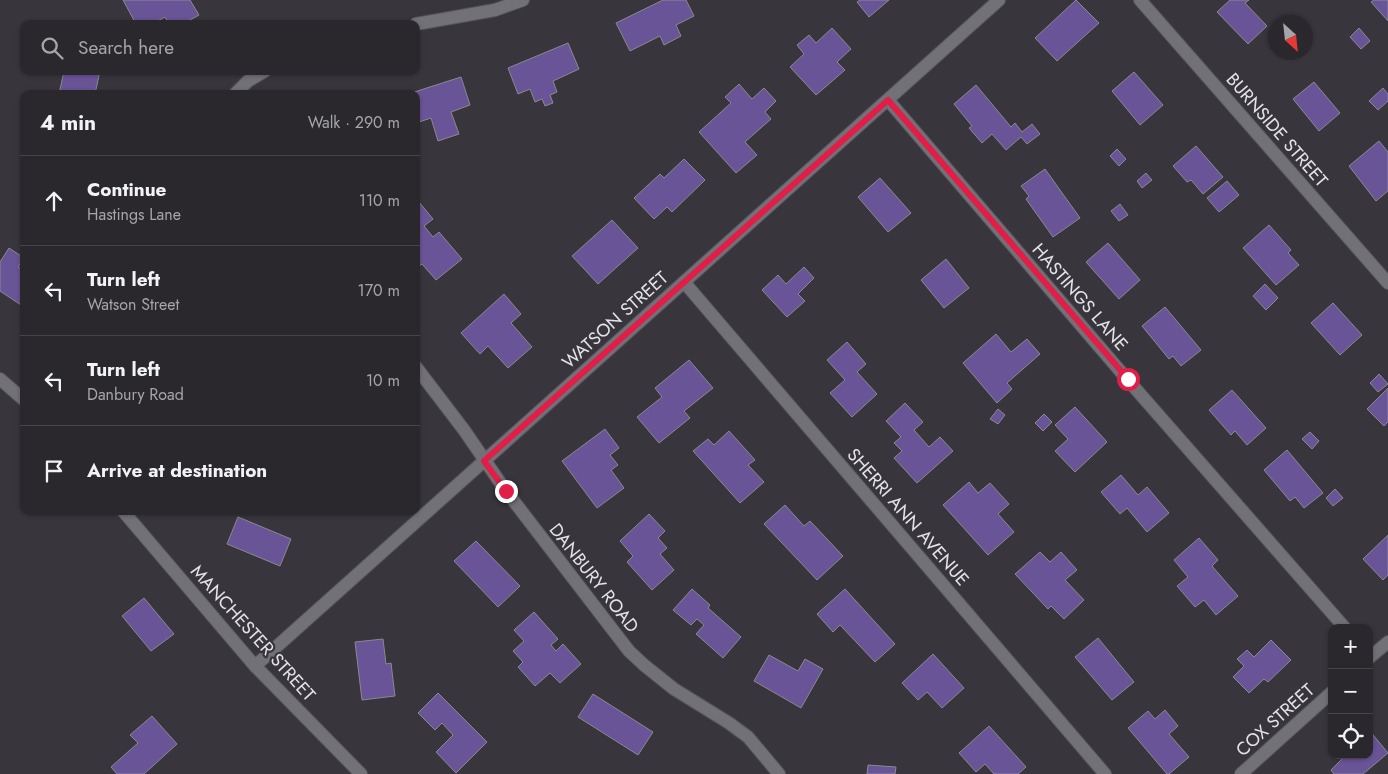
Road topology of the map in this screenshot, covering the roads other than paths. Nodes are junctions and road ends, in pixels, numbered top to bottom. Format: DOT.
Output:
graph roads {
  1 [pos="523,0"];
  2 [pos="999,0"];
  3 [pos="1140,0"];
  4 [pos="420,23"];
  5 [pos="259,75"];
  6 [pos="240,90"];
  7 [pos="888,100"];
  8 [pos="684,282"];
  9 [pos="1388,283"];
  10 [pos="420,372"];
  11 [pos="0,379"];
  12 [pos="20,396"];
  13 [pos="484,461"];
  14 [pos="126,515"];
  15 [pos="1342,624"];
  16 [pos="1388,642"];
  17 [pos="1373,654"];
  18 [pos="255,666"];
  19 [pos="1328,696"];
  20 [pos="361,774"];
  21 [pos="780,774"];
  22 [pos="1105,774"];
  23 [pos="1241,774"];
  1 -- 4 [label="street"];
  2 -- 7 [label="street, WATSON STREET"];
  3 -- 9 [label="street, BURNSIDE STREET"];
  5 -- 6 [label="street"];
  7 -- 8 [label="street, WATSON STREET"];
  7 -- 15 [label="street, HASTINGS LANE"];
  8 -- 13 [label="street, WATSON STREET"];
  8 -- 22 [label="street, SHERRI ANN AVENUE"];
  10 -- 13 [label="street, DANBURY ROAD"];
  11 -- 12 [label="street"];
  13 -- 18 [label="street, WATSON STREET"];
  13 -- 21 [label="street, DANBURY ROAD"];
  14 -- 18 [label="street, MANCHESTER STREET"];
  16 -- 17 [label="street"];
  18 -- 20 [label="street, MANCHESTER STREET"];
  19 -- 23 [label="street, COX STREET"];
}
